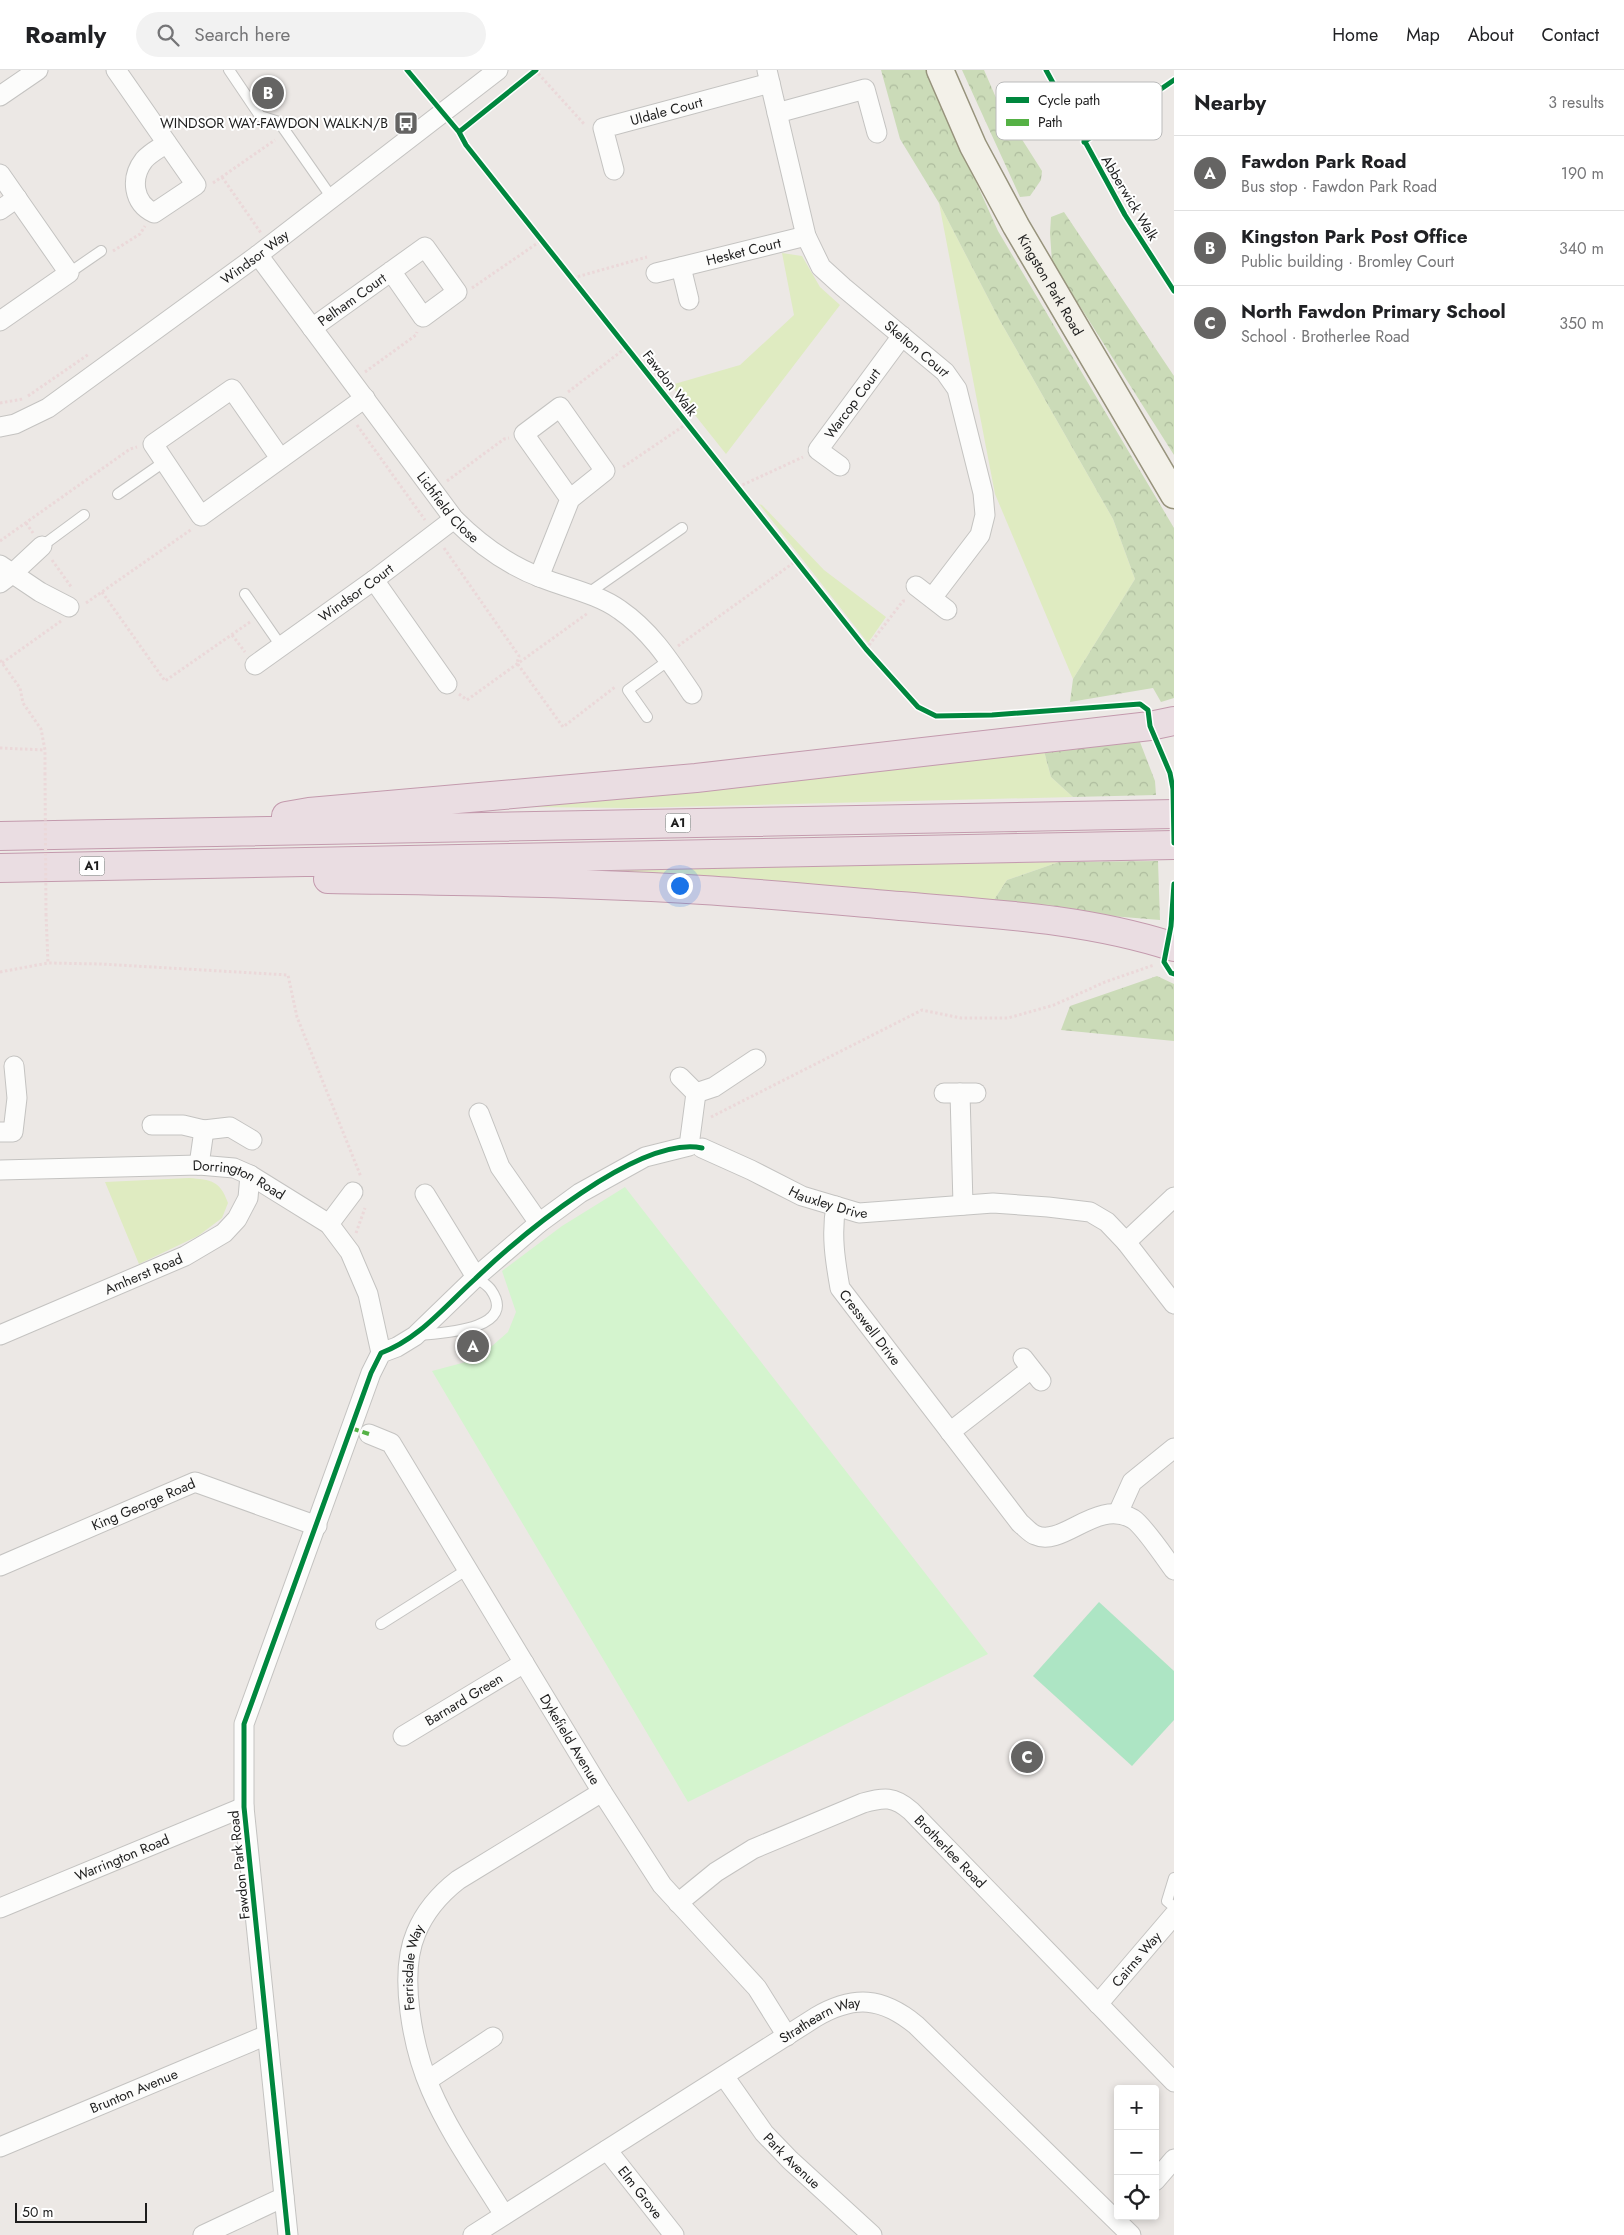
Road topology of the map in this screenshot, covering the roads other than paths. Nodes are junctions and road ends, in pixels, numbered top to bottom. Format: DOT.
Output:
graph roads {
  1 [pos="38,70"];
  2 [pos="116,70"];
  3 [pos="229,70"];
  4 [pos="498,70"];
  5 [pos="940,70"];
  6 [pos="768,77"];
  7 [pos="0,96"];
  8 [pos="777,113"];
  9 [pos="877,133"];
  10 [pos="167,143"];
  11 [pos="614,170"];
  12 [pos="0,174"];
  13 [pos="17,198"];
  14 [pos="332,198"];
  15 [pos="0,210"];
  16 [pos="806,236"];
  17 [pos="264,250"];
  18 [pos="101,251"];
  19 [pos="653,265"];
  20 [pos="681,267"];
  21 [pos="391,272"];
  22 [pos="69,274"];
  23 [pos="689,300"];
  24 [pos="0,321"];
  25 [pos="312,328"];
  26 [pos="902,336"];
  27 [pos="364,398"];
  28 [pos="0,427"];
  29 [pos="280,458"];
  30 [pos="164,462"];
  31 [pos="840,466"];
  32 [pos="118,494"];
  33 [pos="1174,495"];
  34 [pos="570,499"];
  35 [pos="84,515"];
  36 [pos="454,518"];
  37 [pos="682,528"];
  38 [pos="42,546"];
  39 [pos="4,574"];
  40 [pos="539,578"];
  41 [pos="374,580"];
  42 [pos="916,586"];
  43 [pos="244,594"];
  44 [pos="587,594"];
  45 [pos="932,598"];
  46 [pos="75,604"];
  47 [pos="947,610"];
  48 [pos="281,646"];
  49 [pos="667,658"];
  50 [pos="254,665"];
  51 [pos="447,684"];
  52 [pos="692,694"];
  53 [pos="646,718"];
  54 [pos="1174,721"];
  55 [pos="1174,814"];
  56 [pos="182,832"];
  57 [pos="0,836"];
  58 [pos="1174,846"];
  59 [pos="185,864"];
  60 [pos="0,868"];
  61 [pos="1168,951"];
  62 [pos="756,1059"];
  63 [pos="14,1066"];
  64 [pos="680,1077"];
  65 [pos="696,1093"];
  66 [pos="960,1093"];
  67 [pos="479,1114"];
  68 [pos="152,1125"];
  69 [pos="204,1130"];
  70 [pos="13,1132"];
  71 [pos="252,1140"];
  72 [pos="694,1140"];
  73 [pos="199,1165"];
  74 [pos="0,1170"];
  75 [pos="250,1175"];
  76 [pos="360,1192"];
  77 [pos="425,1194"];
  78 [pos="1174,1197"];
  79 [pos="963,1205"];
  80 [pos="836,1206"];
  81 [pos="539,1223"];
  82 [pos="329,1224"];
  83 [pos="1126,1242"];
  84 [pos="476,1277"];
  85 [pos="1174,1304"];
  86 [pos="0,1335"];
  87 [pos="415,1336"];
  88 [pos="381,1353"];
  89 [pos="1031,1370"];
  90 [pos="950,1432"];
  91 [pos="370,1434"];
  92 [pos="1174,1448"];
  93 [pos="1118,1513"];
  94 [pos="316,1526"];
  95 [pos="0,1566"];
  96 [pos="468,1569"];
  97 [pos="1174,1570"];
  98 [pos="381,1624"];
  99 [pos="524,1663"];
  100 [pos="403,1736"];
  101 [pos="602,1792"];
  102 [pos="244,1807"];
  103 [pos="1174,1878"];
  104 [pos="678,1903"];
  105 [pos="1174,1907"];
  106 [pos="0,1908"];
  107 [pos="1174,1914"];
  108 [pos="1098,2004"];
  109 [pos="267,2034"];
  110 [pos="787,2036"];
  111 [pos="493,2037"];
  112 [pos="724,2076"];
  113 [pos="428,2080"];
  114 [pos="1174,2082"];
  115 [pos="0,2147"];
  116 [pos="607,2150"];
  117 [pos="1174,2158"];
  118 [pos="1159,2176"];
  119 [pos="284,2197"];
  120 [pos="504,2215"];
  121 [pos="1125,2225"];
  122 [pos="203,2235"];
  123 [pos="288,2235"];
  124 [pos="473,2235"];
  125 [pos="674,2235"];
  126 [pos="872,2235"];
  1 -- 7 [label="street"];
  2 -- 10 [label="street"];
  3 -- 14 [label="lane"];
  4 -- 14 [label="street, Windsor Way"];
  5 -- 33 [label="street, Kingston Park Road"];
  6 -- 8 [label="street, Skelton Court"];
  6 -- 11 [label="street, Uldale Court"];
  8 -- 9 [label="street"];
  8 -- 16 [label="street, Skelton Court"];
  10 -- 10 [label="street"];
  12 -- 13 [label="street"];
  13 -- 15 [label="street"];
  13 -- 22 [label="street"];
  14 -- 17 [label="street, Windsor Way"];
  16 -- 20 [label="street, Hesket Court"];
  16 -- 26 [label="street, Skelton Court"];
  17 -- 25 [label="street, Lichfield Close"];
  17 -- 28 [label="street, Windsor Way"];
  18 -- 22 [label="lane"];
  19 -- 20 [label="street, Hesket Court"];
  20 -- 23 [label="street"];
  21 -- 21 [label="street, Pelham Court"];
  21 -- 25 [label="street, Pelham Court"];
  22 -- 24 [label="street"];
  25 -- 27 [label="street, Lichfield Close"];
  26 -- 31 [label="street, Warcop Court"];
  26 -- 45 [label="street, Skelton Court"];
  27 -- 29 [label="street"];
  27 -- 36 [label="street, Lichfield Close"];
  29 -- 30 [label="street"];
  29 -- 30 [label="street"];
  30 -- 32 [label="lane"];
  34 -- 34 [label="street"];
  34 -- 40 [label="street"];
  35 -- 38 [label="lane"];
  36 -- 40 [label="street, Lichfield Close"];
  36 -- 41 [label="street, Windsor Court"];
  37 -- 44 [label="lane"];
  38 -- 39 [label="street"];
  39 -- 46 [label="street"];
  40 -- 44 [label="street, Lichfield Close"];
  41 -- 48 [label="street, Windsor Court"];
  41 -- 51 [label="street"];
  42 -- 45 [label="street"];
  43 -- 48 [label="lane"];
  44 -- 49 [label="street, Lichfield Close"];
  45 -- 47 [label="street"];
  48 -- 50 [label="street, Windsor Court"];
  49 -- 52 [label="street, Lichfield Close"];
  49 -- 53 [label="lane"];
  54 -- 56 [label="highway, A1"];
  55 -- 56 [label="highway, A1"];
  56 -- 57 [label="highway, A1"];
  58 -- 59 [label="highway, A1"];
  59 -- 60 [label="highway, A1"];
  59 -- 61 [label="highway, A1"];
  62 -- 65 [label="street"];
  63 -- 70 [label="street"];
  64 -- 65 [label="street"];
  65 -- 72 [label="street"];
  66 -- 79 [label="street"];
  67 -- 81 [label="street"];
  68 -- 69 [label="street"];
  69 -- 71 [label="street"];
  69 -- 73 [label="street"];
  72 -- 80 [label="street, Hauxley Drive"];
  72 -- 81 [label="street"];
  73 -- 74 [label="street, Dorrington Road"];
  73 -- 75 [label="street, Dorrington Road"];
  75 -- 82 [label="street, Dorrington Road"];
  75 -- 86 [label="street, Amherst Road"];
  76 -- 82 [label="street"];
  77 -- 84 [label="street"];
  78 -- 83 [label="street"];
  79 -- 80 [label="street, Hauxley Drive"];
  79 -- 83 [label="street, Hauxley Drive"];
  80 -- 90 [label="street, Cresswell Drive"];
  81 -- 84 [label="street"];
  82 -- 88 [label="street, Dorrington Road"];
  83 -- 85 [label="street, Hauxley Drive"];
  84 -- 87 [label="street"];
  84 -- 87 [label="lane"];
  87 -- 88 [label="street"];
  88 -- 94 [label="street, Fawdon Park Road"];
  89 -- 90 [label="street"];
  90 -- 93 [label="street, Cresswell Drive"];
  91 -- 96 [label="street, Dykefield Avenue"];
  92 -- 93 [label="street"];
  93 -- 97 [label="street"];
  94 -- 95 [label="street, King George Road"];
  94 -- 102 [label="street, Fawdon Park Road"];
  96 -- 98 [label="lane"];
  96 -- 99 [label="street, Dykefield Avenue"];
  99 -- 100 [label="street, Barnard Green"];
  99 -- 101 [label="street, Dykefield Avenue"];
  101 -- 104 [label="street, Dykefield Avenue"];
  101 -- 113 [label="street, Ferrisdale Way"];
  102 -- 106 [label="street, Warrington Road"];
  102 -- 109 [label="street, Fawdon Park Road"];
  103 -- 105 [label="lane"];
  104 -- 108 [label="street, Brotherlee Road"];
  104 -- 110 [label="street, Dykefield Avenue"];
  107 -- 108 [label="street, Cairns Way"];
  108 -- 114 [label="street, Brotherlee Road"];
  109 -- 115 [label="street, Brunton Avenue"];
  109 -- 119 [label="street, Fawdon Park Road"];
  110 -- 112 [label="street, Strathearn Way"];
  110 -- 121 [label="street, Strathearn Way"];
  111 -- 113 [label="street"];
  112 -- 116 [label="street, Strathearn Way"];
  112 -- 126 [label="street, Park Avenue"];
  113 -- 120 [label="street, Ferrisdale Way"];
  116 -- 120 [label="street, Strathearn Way"];
  116 -- 125 [label="street, Elm Grove"];
  117 -- 118 [label="street"];
  119 -- 122 [label="street"];
  119 -- 123 [label="street, Fawdon Park Road"];
  120 -- 124 [label="street, Strathearn Way"];
}
